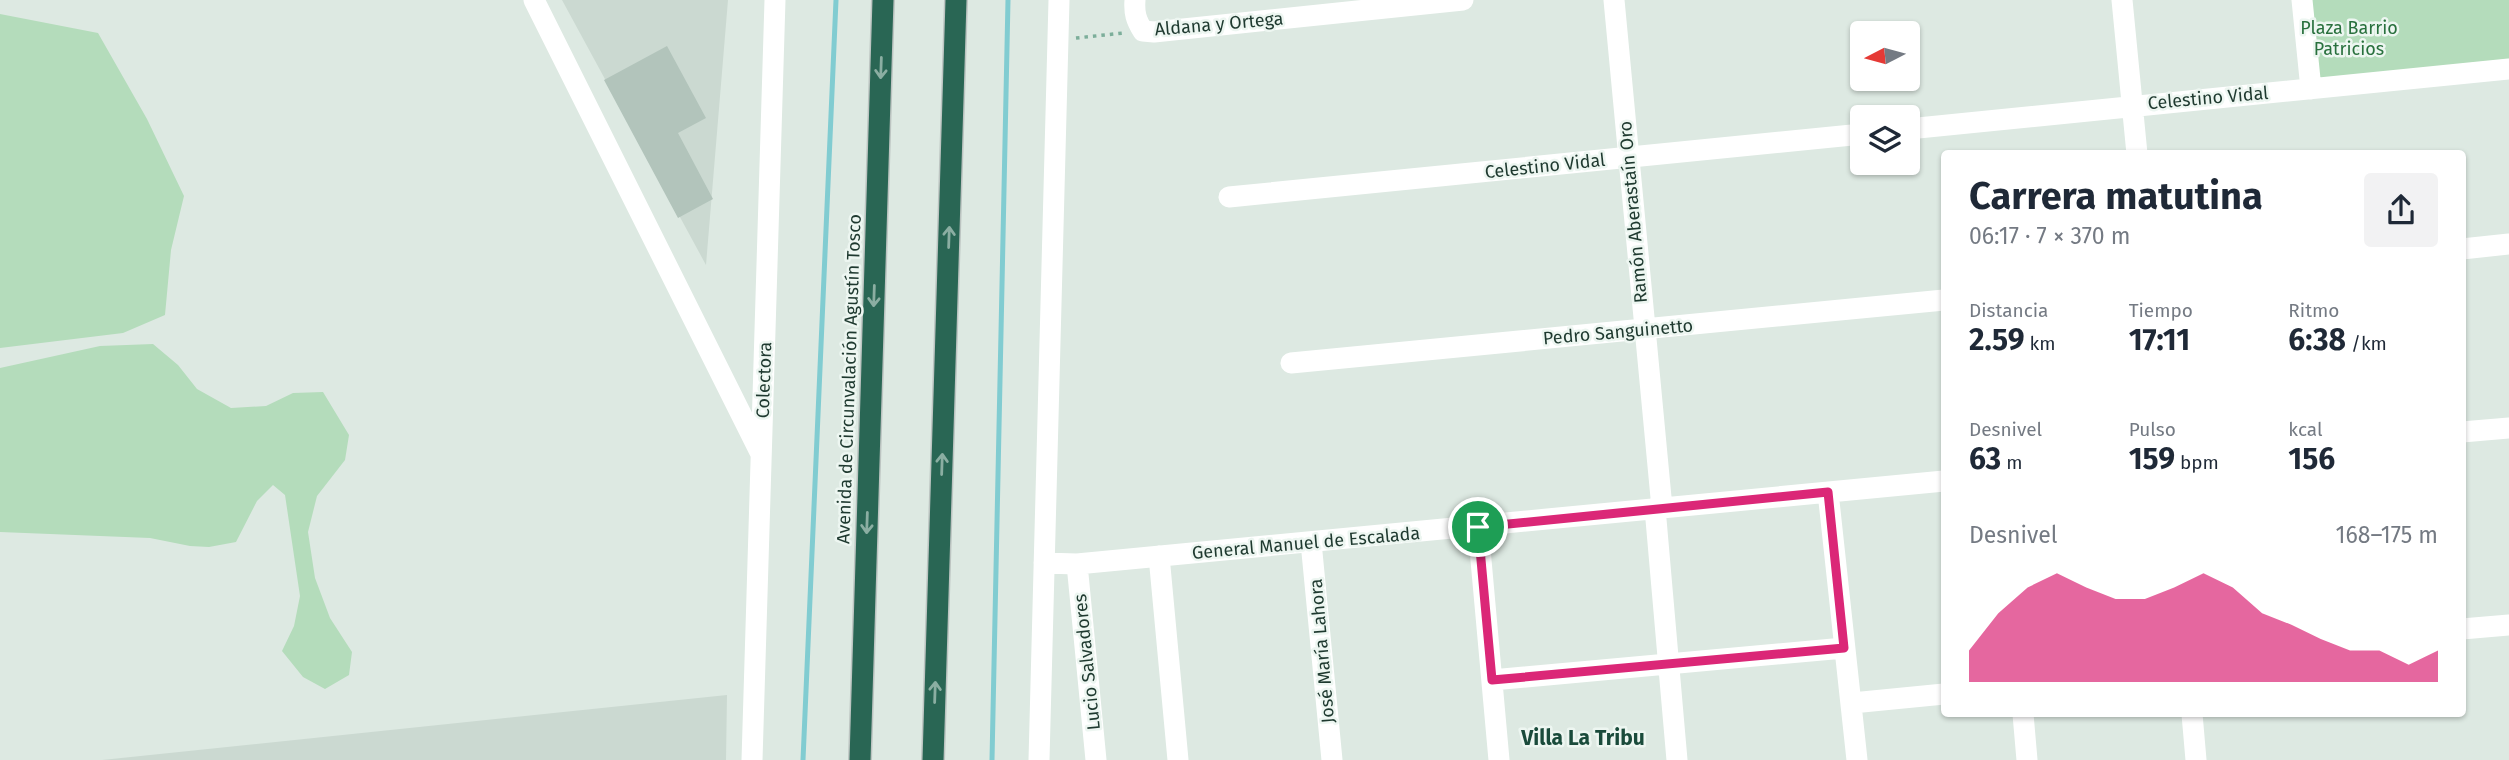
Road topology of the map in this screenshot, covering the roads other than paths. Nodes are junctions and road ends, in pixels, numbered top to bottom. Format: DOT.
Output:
graph roads {
  1 [pos="534,0"];
  2 [pos="775,0"];
  3 [pos="883,0"];
  4 [pos="956,0"];
  5 [pos="1059,0"];
  6 [pos="1135,0"];
  7 [pos="1463,0"];
  8 [pos="1614,0"];
  9 [pos="2122,0"];
  10 [pos="2302,0"];
  11 [pos="2509,69"];
  12 [pos="2311,89"];
  13 [pos="2133,105"];
  14 [pos="1920,128"];
  15 [pos="1850,135"];
  16 [pos="2137,150"];
  17 [pos="1628,158"];
  18 [pos="1229,197"];
  19 [pos="2509,244"];
  20 [pos="2466,249"];
  21 [pos="1941,300"];
  22 [pos="1644,330"];
  23 [pos="1291,363"];
  24 [pos="2509,428"];
  25 [pos="2466,432"];
  26 [pos="762,455"];
  27 [pos="1941,481"];
  28 [pos="1828,492"];
  29 [pos="1659,508"];
  30 [pos="1478,527"];
  31 [pos="1311,542"];
  32 [pos="1159,556"];
  33 [pos="1044,563"];
  34 [pos="1077,564"];
  35 [pos="2509,625"];
  36 [pos="2466,629"];
  37 [pos="1844,648"];
  38 [pos="1669,664"];
  39 [pos="1492,680"];
  40 [pos="1941,694"];
  41 [pos="1852,704"];
  42 [pos="2023,717"];
  43 [pos="2192,717"];
  44 [pos="752,760"];
  45 [pos="860,760"];
  46 [pos="933,760"];
  47 [pos="1039,760"];
  48 [pos="1096,760"];
  49 [pos="1178,760"];
  50 [pos="1332,760"];
  51 [pos="1499,760"];
  52 [pos="1677,760"];
  53 [pos="1857,760"];
  54 [pos="2027,760"];
  55 [pos="2196,760"];
  1 -- 26 [label="street"];
  2 -- 26 [label="street, Colectora"];
  3 -- 45 [label="highway, Avenida de Circunvalación Agustín Tosco, one-way"];
  46 -- 4 [label="highway, one-way"];
  5 -- 33 [label="street"];
  6 -- 7 [label="street, Aldana y Ortega"];
  8 -- 17 [label="street, Ramón Aberastaín Oro"];
  9 -- 13 [label="street"];
  10 -- 12 [label="street"];
  11 -- 12 [label="street, Celestino Vidal"];
  12 -- 13 [label="street, Celestino Vidal"];
  13 -- 14 [label="street, Celestino Vidal"];
  13 -- 16 [label="street"];
  15 -- 17 [label="street, Celestino Vidal"];
  17 -- 18 [label="street, Celestino Vidal"];
  17 -- 22 [label="street, Ramón Aberastaín Oro"];
  19 -- 20 [label="street"];
  21 -- 22 [label="street, Pedro Sanguinetto"];
  22 -- 23 [label="street, Pedro Sanguinetto"];
  22 -- 29 [label="street, Ramón Aberastaín Oro"];
  24 -- 25 [label="street"];
  26 -- 44 [label="street, Colectora"];
  27 -- 28 [label="street, General Manuel de Escalada"];
  28 -- 29 [label="street, General Manuel de Escalada"];
  28 -- 37 [label="street"];
  29 -- 30 [label="street, General Manuel de Escalada"];
  29 -- 38 [label="street, Ramón Aberastaín Oro"];
  30 -- 31 [label="street, General Manuel de Escalada"];
  30 -- 39 [label="street"];
  31 -- 32 [label="street, General Manuel de Escalada"];
  31 -- 50 [label="street, José María Lahora"];
  32 -- 34 [label="street, General Manuel de Escalada"];
  32 -- 49 [label="street"];
  33 -- 34 [label="street, General Manuel de Escalada"];
  33 -- 47 [label="street"];
  34 -- 48 [label="street, Lucio Salvadores"];
  35 -- 36 [label="street"];
  37 -- 38 [label="street"];
  37 -- 41 [label="street"];
  38 -- 39 [label="street"];
  38 -- 52 [label="street, Ramón Aberastaín Oro"];
  39 -- 51 [label="street"];
  40 -- 41 [label="street"];
  41 -- 53 [label="street"];
  42 -- 54 [label="street"];
  43 -- 55 [label="street"];
}
